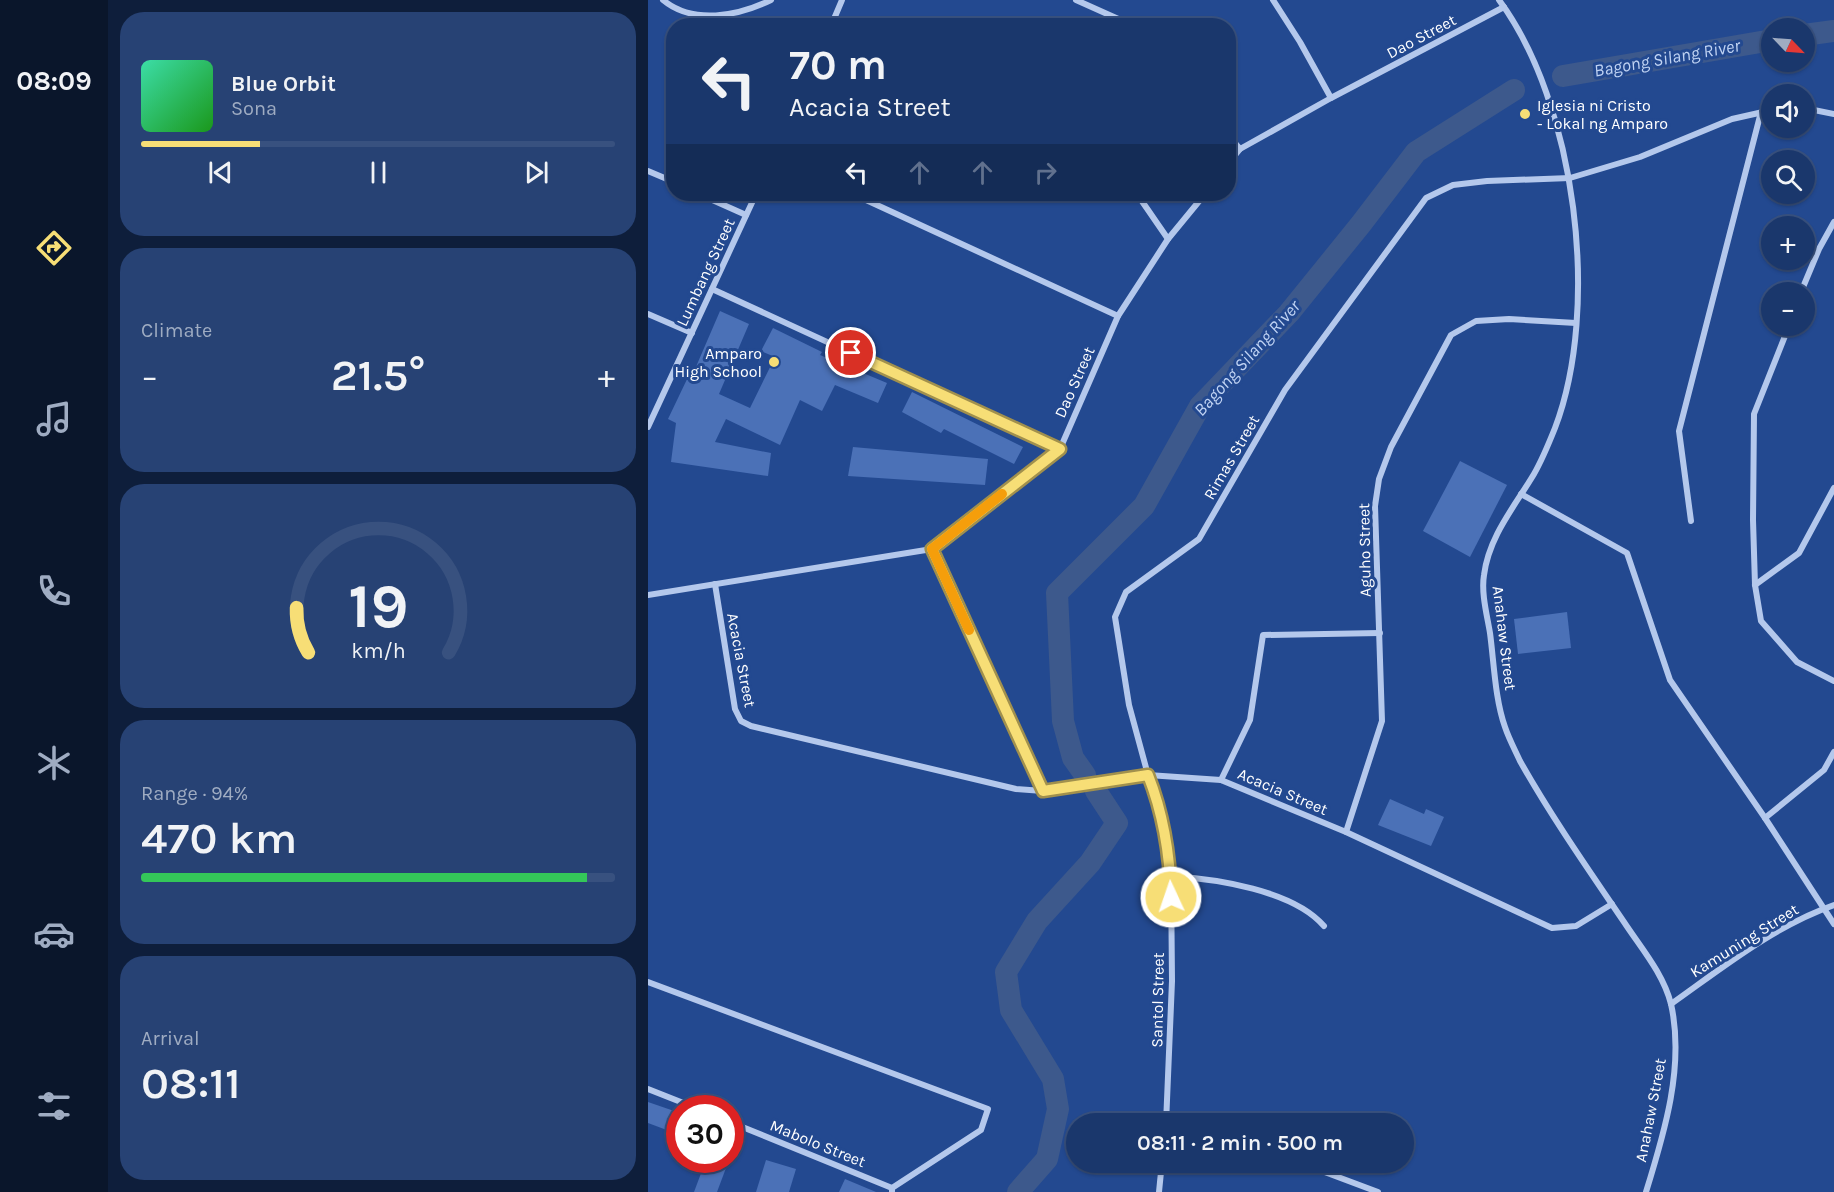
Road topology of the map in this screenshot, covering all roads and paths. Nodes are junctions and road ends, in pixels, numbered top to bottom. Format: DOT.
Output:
graph roads {
  1 [pos="663,0"];
  2 [pos="771,0"];
  3 [pos="842,0"];
  4 [pos="1077,0"];
  5 [pos="1273,0"];
  6 [pos="1499,0"];
  7 [pos="1504,7"];
  8 [pos="834,18"];
  9 [pos="1116,18"];
  10 [pos="1331,98"];
  11 [pos="1815,109"];
  12 [pos="1761,112"];
  13 [pos="1834,114"];
  14 [pos="1236,144"];
  15 [pos="1240,149"];
  16 [pos="1236,154"];
  17 [pos="648,171"];
  18 [pos="1570,178"];
  19 [pos="666,179"];
  20 [pos="715,201"];
  21 [pos="753,201"];
  22 [pos="868,201"];
  23 [pos="1142,201"];
  24 [pos="1199,201"];
  25 [pos="746,215"];
  26 [pos="1834,222"];
  27 [pos="1168,239"];
  28 [pos="1806,282"];
  29 [pos="712,289"];
  30 [pos="648,314"];
  31 [pos="1118,316"];
  32 [pos="1576,324"];
  33 [pos="692,333"];
  34 [pos="1785,336"];
  35 [pos="648,427"];
  36 [pos="1060,449"];
  37 [pos="1834,488"];
  38 [pos="1521,494"];
  39 [pos="1691,521"];
  40 [pos="932,549"];
  41 [pos="715,584"];
  42 [pos="1755,585"];
  43 [pos="648,595"];
  44 [pos="1380,633"];
  45 [pos="1834,681"];
  46 [pos="1834,752"];
  47 [pos="1148,775"];
  48 [pos="1221,780"];
  49 [pos="1043,791"];
  50 [pos="1765,818"];
  51 [pos="1346,832"];
  52 [pos="1171,876"];
  53 [pos="1612,904"];
  54 [pos="1834,905"];
  55 [pos="1822,909"];
  56 [pos="1834,924"];
  57 [pos="1324,926"];
  58 [pos="648,982"];
  59 [pos="1671,1004"];
  60 [pos="648,1089"];
  61 [pos="666,1096"];
  62 [pos="1166,1113"];
  63 [pos="744,1128"];
  64 [pos="1161,1173"];
  65 [pos="1327,1173"];
  66 [pos="892,1190"];
  67 [pos="1159,1192"];
  68 [pos="1378,1192"];
  69 [pos="1646,1192"];
  1 -- 2 [label="street"];
  3 -- 8 [label="street"];
  4 -- 9 [label="street"];
  5 -- 10 [label="street"];
  6 -- 7 [label="street, Anahaw Street"];
  7 -- 10 [label="street, Dao Street"];
  7 -- 18 [label="street, Anahaw Street"];
  10 -- 15 [label="street, Dao Street"];
  11 -- 13 [label="street"];
  12 -- 18 [label="street, Rimas Street"];
  12 -- 39 [label="street"];
  14 -- 15 [label="street"];
  15 -- 16 [label="street, Dao Street"];
  17 -- 19 [label="street"];
  18 -- 32 [label="street, Anahaw Street"];
  18 -- 47 [label="street, Rimas Street"];
  20 -- 25 [label="street"];
  21 -- 25 [label="street, Lumbang Street"];
  22 -- 31 [label="street"];
  23 -- 27 [label="street"];
  24 -- 27 [label="street, Dao Street"];
  25 -- 29 [label="street, Lumbang Street"];
  26 -- 28 [label="street"];
  27 -- 31 [label="street, Dao Street"];
  29 -- 33 [label="street, Lumbang Street"];
  29 -- 36 [label="street"];
  30 -- 33 [label="street"];
  31 -- 36 [label="street, Dao Street"];
  32 -- 38 [label="street, Anahaw Street"];
  32 -- 44 [label="street, Aguho Street"];
  33 -- 35 [label="street, Lumbang Street"];
  34 -- 42 [label="street"];
  36 -- 40 [label="street, Dao Street"];
  37 -- 42 [label="street"];
  38 -- 50 [label="street"];
  38 -- 53 [label="street, Anahaw Street"];
  40 -- 41 [label="street, Dao Street"];
  40 -- 49 [label="street"];
  41 -- 43 [label="street, Dao Street"];
  41 -- 49 [label="street, Acacia Street"];
  42 -- 45 [label="street"];
  44 -- 48 [label="street"];
  44 -- 51 [label="street, Aguho Street"];
  46 -- 50 [label="street"];
  47 -- 48 [label="street, Acacia Street"];
  47 -- 49 [label="street, Acacia Street"];
  47 -- 52 [label="street, Rimas Street"];
  48 -- 51 [label="street, Acacia Street"];
  50 -- 55 [label="street"];
  51 -- 53 [label="street, Acacia Street"];
  52 -- 57 [label="street"];
  52 -- 62 [label="street, Santol Street"];
  53 -- 59 [label="street, Anahaw Street"];
  54 -- 55 [label="street, Kamuning Street"];
  55 -- 56 [label="street"];
  55 -- 59 [label="street, Kamuning Street"];
  58 -- 66 [label="street"];
  59 -- 69 [label="street, Anahaw Street"];
  60 -- 61 [label="street"];
  63 -- 66 [label="street, Mabolo Street"];
  64 -- 67 [label="street"];
  65 -- 68 [label="street"];
}
